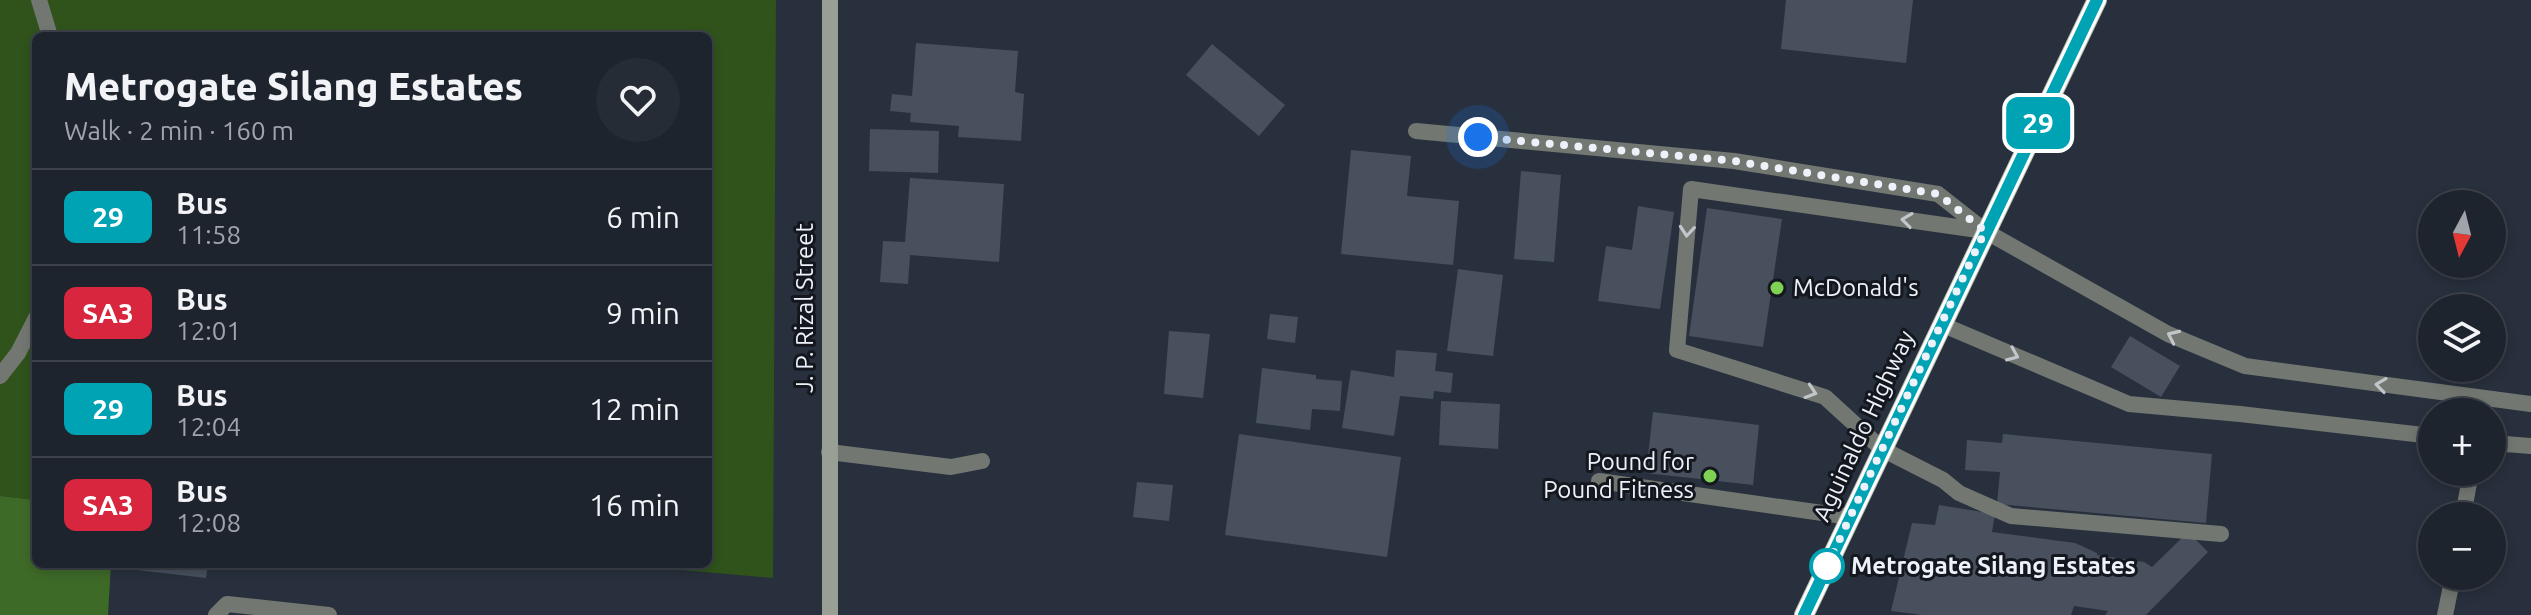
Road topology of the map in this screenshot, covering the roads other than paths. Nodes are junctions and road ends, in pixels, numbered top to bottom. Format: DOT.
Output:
graph roads {
  1 [pos="39,0"];
  2 [pos="830,0"];
  3 [pos="2097,0"];
  4 [pos="49,32"];
  5 [pos="1416,131"];
  6 [pos="1985,231"];
  7 [pos="1941,324"];
  8 [pos="32,326"];
  9 [pos="0,376"];
  10 [pos="2436,398"];
  11 [pos="2531,404"];
  12 [pos="2506,405"];
  13 [pos="2418,435"];
  14 [pos="2506,444"];
  15 [pos="2531,446"];
  16 [pos="1882,449"];
  17 [pos="829,452"];
  18 [pos="982,461"];
  19 [pos="1599,481"];
  20 [pos="1850,517"];
  21 [pos="2221,534"];
  22 [pos="2450,590"];
  23 [pos="216,615"];
  24 [pos="329,615"];
  25 [pos="830,615"];
  26 [pos="1804,615"];
  27 [pos="2445,615"];
  1 -- 4 [label="street"];
  2 -- 17 [label="main road, J. P. Rizal Street"];
  3 -- 6 [label="main road, Aguinaldo Highway"];
  5 -- 6 [label="street"];
  6 -- 7 [label="main road, Aguinaldo Highway"];
  10 -- 6 [label="street, one-way"];
  6 -- 16 [label="street, one-way"];
  7 -- 13 [label="street, one-way"];
  7 -- 16 [label="main road, Aguinaldo Highway"];
  8 -- 9 [label="street"];
  11 -- 12 [label="street"];
  14 -- 15 [label="street"];
  16 -- 20 [label="main road, Aguinaldo Highway"];
  16 -- 21 [label="street"];
  17 -- 18 [label="street"];
  17 -- 25 [label="main road, J. P. Rizal Street"];
  19 -- 20 [label="street"];
  20 -- 26 [label="main road, Aguinaldo Highway"];
  22 -- 27 [label="street"];
  23 -- 24 [label="street"];
}
